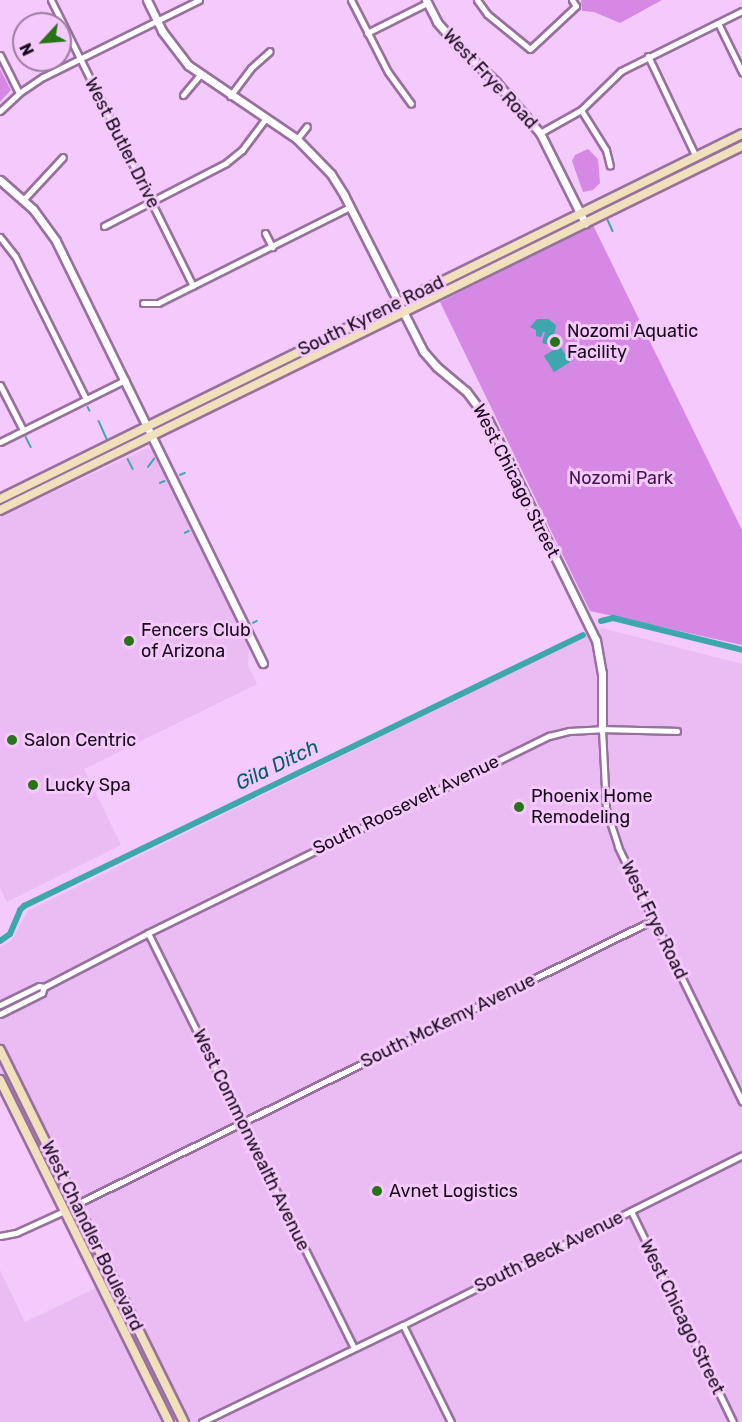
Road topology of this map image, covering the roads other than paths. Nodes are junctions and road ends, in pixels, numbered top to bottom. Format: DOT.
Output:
graph roads {
  1 [pos="51,0"];
  2 [pos="147,0"];
  3 [pos="199,0"];
  4 [pos="351,0"];
  5 [pos="477,0"];
  6 [pos="427,2"];
  7 [pos="574,3"];
  8 [pos="742,11"];
  9 [pos="157,21"];
  10 [pos="718,22"];
  11 [pos="367,33"];
  12 [pos="270,51"];
  13 [pos="0,55"];
  14 [pos="648,56"];
  15 [pos="80,59"];
  16 [pos="742,72"];
  17 [pos="200,75"];
  18 [pos="19,93"];
  19 [pos="183,95"];
  20 [pos="230,96"];
  21 [pos="411,104"];
  22 [pos="581,110"];
  23 [pos="0,111"];
  24 [pos="265,119"];
  25 [pos="307,126"];
  26 [pos="540,134"];
  27 [pos="742,134"];
  28 [pos="297,139"];
  29 [pos="742,146"];
  30 [pos="63,157"];
  31 [pos="696,157"];
  32 [pos="610,166"];
  33 [pos="0,180"];
  34 [pos="24,199"];
  35 [pos="151,201"];
  36 [pos="350,207"];
  37 [pos="581,214"];
  38 [pos="585,223"];
  39 [pos="104,226"];
  40 [pos="265,233"];
  41 [pos="0,237"];
  42 [pos="272,247"];
  43 [pos="193,286"];
  44 [pos="142,303"];
  45 [pos="397,303"];
  46 [pos="402,313"];
  47 [pos="125,380"];
  48 [pos="0,384"];
  49 [pos="86,399"];
  50 [pos="148,426"];
  51 [pos="22,430"];
  52 [pos="152,436"];
  53 [pos="0,442"];
  54 [pos="0,499"];
  55 [pos="0,510"];
  56 [pos="262,663"];
  57 [pos="602,729"];
  58 [pos="677,731"];
  59 [pos="653,920"];
  60 [pos="148,933"];
  61 [pos="44,987"];
  62 [pos="0,1005"];
  63 [pos="0,1014"];
  64 [pos="0,1050"];
  65 [pos="0,1080"];
  66 [pos="742,1101"];
  67 [pos="243,1123"];
  68 [pos="742,1155"];
  69 [pos="77,1204"];
  70 [pos="64,1210"];
  71 [pos="631,1211"];
  72 [pos="0,1236"];
  73 [pos="403,1325"];
  74 [pos="354,1348"];
  75 [pos="169,1422"];
  76 [pos="184,1422"];
  77 [pos="202,1422"];
  78 [pos="451,1422"];
  79 [pos="733,1422"];
  1 -- 15 [label="street, West Butler Drive"];
  2 -- 9 [label="street, West Chicago Street"];
  3 -- 9 [label="street"];
  4 -- 11 [label="street"];
  5 -- 7 [label="street"];
  6 -- 11 [label="street"];
  6 -- 26 [label="street, West Frye Road"];
  8 -- 10 [label="street"];
  9 -- 15 [label="street"];
  9 -- 17 [label="street, West Chicago Street"];
  10 -- 14 [label="street"];
  10 -- 16 [label="street"];
  11 -- 21 [label="street"];
  12 -- 20 [label="street"];
  13 -- 18 [label="street"];
  14 -- 22 [label="street"];
  14 -- 31 [label="street"];
  15 -- 18 [label="street"];
  15 -- 35 [label="street, West Butler Drive"];
  17 -- 19 [label="street"];
  17 -- 20 [label="street, West Chicago Street"];
  18 -- 23 [label="street"];
  20 -- 24 [label="street, West Chicago Street"];
  22 -- 26 [label="street"];
  22 -- 32 [label="street"];
  24 -- 28 [label="street, West Chicago Street"];
  24 -- 35 [label="street"];
  25 -- 28 [label="street"];
  26 -- 37 [label="street, West Frye Road"];
  27 -- 31 [label="main road, South Kyrene Road"];
  28 -- 36 [label="street, West Chicago Street"];
  29 -- 38 [label="main road, South Kyrene Road"];
  30 -- 34 [label="street"];
  31 -- 37 [label="main road, South Kyrene Road"];
  33 -- 34 [label="street"];
  34 -- 47 [label="street"];
  35 -- 39 [label="street"];
  35 -- 43 [label="street, West Butler Drive"];
  36 -- 42 [label="street"];
  36 -- 45 [label="street, West Chicago Street"];
  37 -- 38 [label="street, West Frye Road"];
  37 -- 45 [label="main road, South Kyrene Road"];
  38 -- 46 [label="main road, South Kyrene Road"];
  40 -- 42 [label="street"];
  41 -- 49 [label="street"];
  42 -- 43 [label="street"];
  43 -- 44 [label="street"];
  45 -- 46 [label="street, West Chicago Street"];
  45 -- 50 [label="main road, South Kyrene Road"];
  46 -- 52 [label="main road, South Kyrene Road"];
  46 -- 57 [label="street, West Chicago Street"];
  47 -- 49 [label="street"];
  47 -- 50 [label="street"];
  48 -- 51 [label="street"];
  49 -- 51 [label="street"];
  50 -- 52 [label="street"];
  50 -- 54 [label="main road, South Kyrene Road"];
  51 -- 53 [label="street"];
  52 -- 55 [label="main road, South Kyrene Road"];
  52 -- 56 [label="street"];
  57 -- 58 [label="street, South Roosevelt Avenue"];
  57 -- 59 [label="street, West Frye Road"];
  57 -- 60 [label="street, South Roosevelt Avenue"];
  59 -- 66 [label="street, West Frye Road"];
  59 -- 67 [label="street, South McKemy Avenue"];
  60 -- 61 [label="street, South Roosevelt Avenue"];
  60 -- 67 [label="street, West Commonwealth Avenue"];
  61 -- 62 [label="street"];
  61 -- 63 [label="street"];
  64 -- 69 [label="main road, West Chandler Boulevard"];
  65 -- 70 [label="main road, West Chandler Boulevard"];
  67 -- 69 [label="street, South McKemy Avenue"];
  67 -- 74 [label="street, West Commonwealth Avenue"];
  68 -- 71 [label="street, South Beck Avenue"];
  69 -- 76 [label="main road, West Chandler Boulevard"];
  70 -- 72 [label="street"];
  70 -- 75 [label="main road, West Chandler Boulevard"];
  71 -- 73 [label="street, South Beck Avenue"];
  71 -- 79 [label="street, West Chicago Street"];
  73 -- 74 [label="street, South Beck Avenue"];
  73 -- 78 [label="street"];
  74 -- 77 [label="street, South Beck Avenue"];
}
